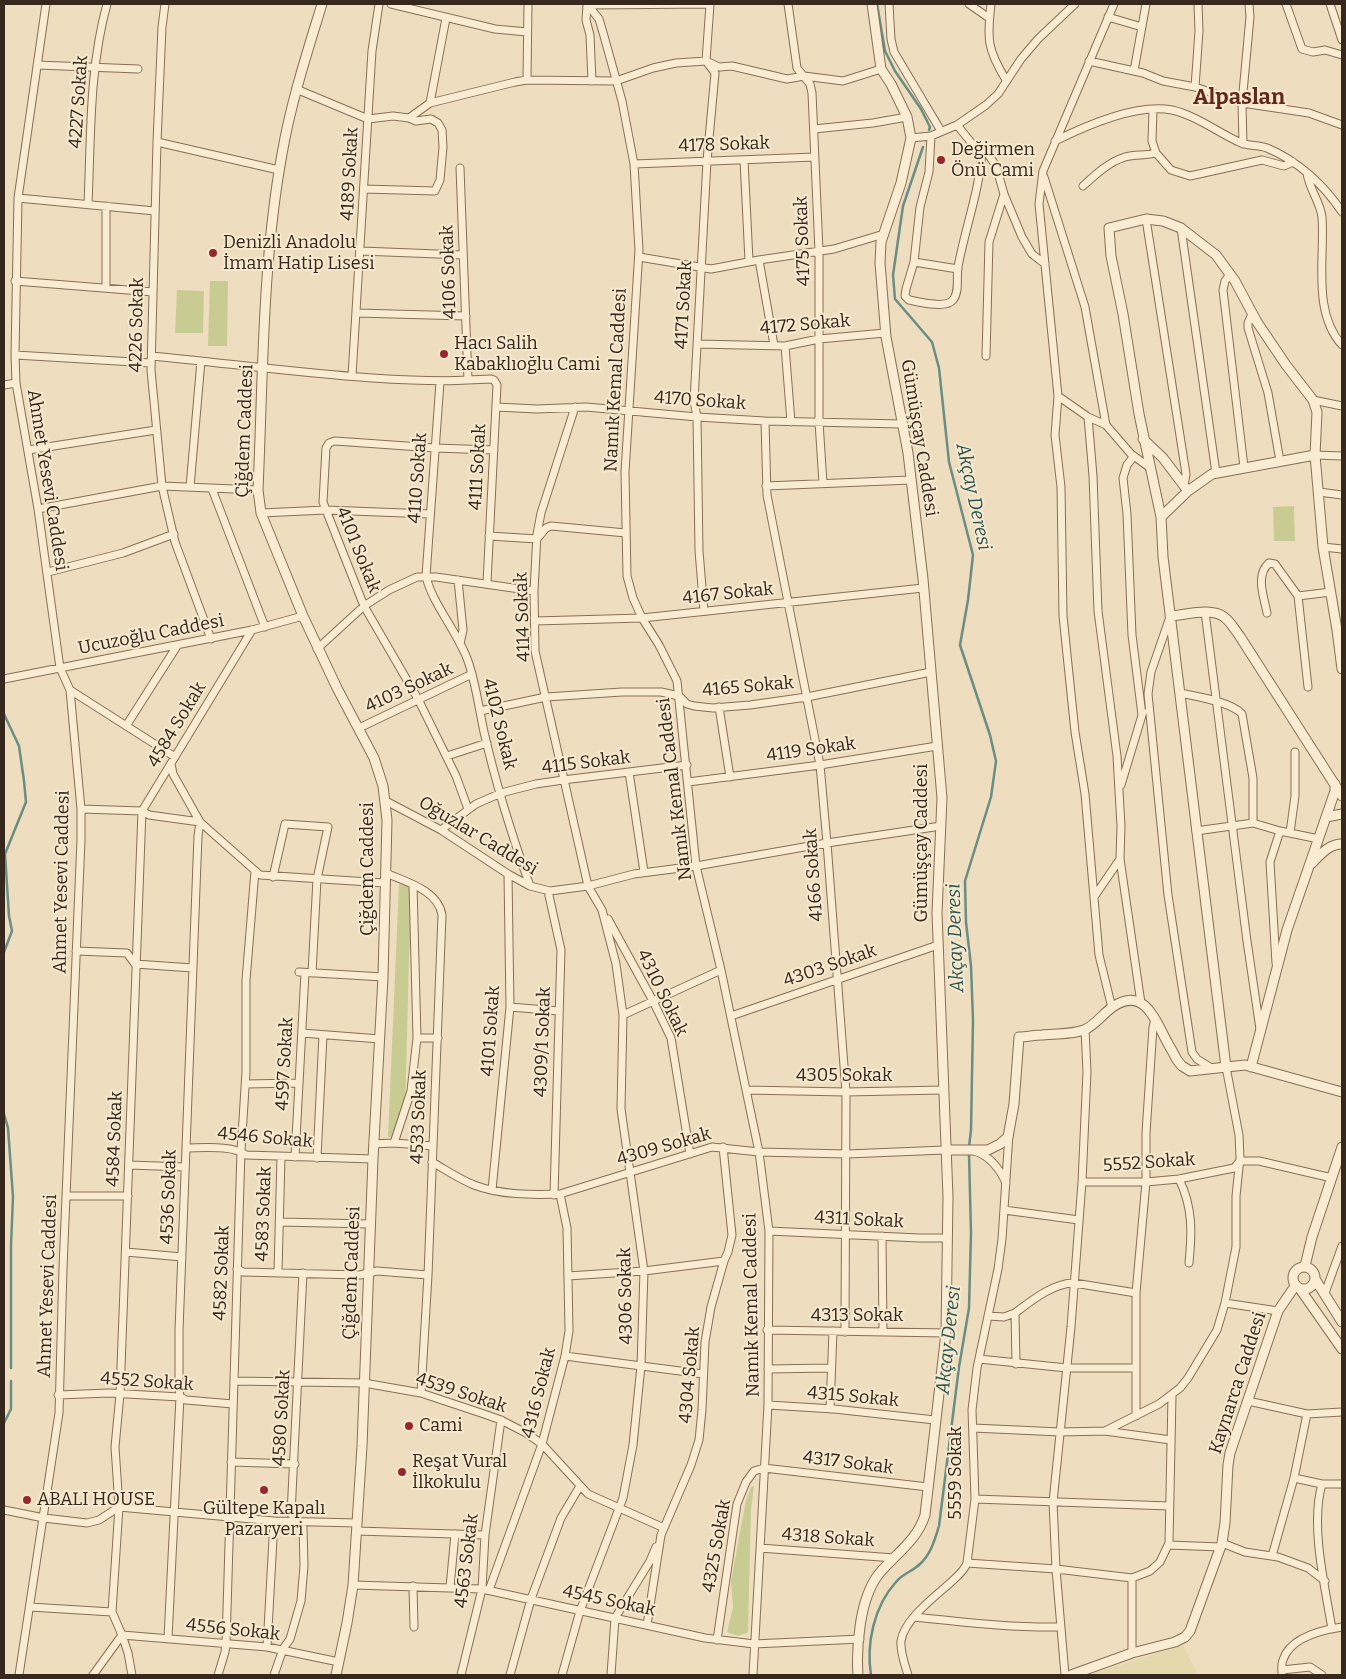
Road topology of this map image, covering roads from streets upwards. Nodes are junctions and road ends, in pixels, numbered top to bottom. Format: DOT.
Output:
graph roads {
  1 [pos="46,4"];
  2 [pos="108,4"];
  3 [pos="165,4"];
  4 [pos="322,4"];
  5 [pos="379,4"];
  6 [pos="391,4"];
  7 [pos="528,4"];
  8 [pos="587,4"];
  9 [pos="710,4"];
  10 [pos="788,4"];
  11 [pos="872,4"];
  12 [pos="888,4"];
  13 [pos="969,4"];
  14 [pos="991,4"];
  15 [pos="1075,4"];
  16 [pos="1114,4"];
  17 [pos="1146,4"];
  18 [pos="1198,4"];
  19 [pos="1249,4"];
  20 [pos="1286,4"];
  21 [pos="1330,4"];
  22 [pos="1065,7"];
  23 [pos="1108,17"];
  24 [pos="446,18"];
  25 [pos="989,18"];
  26 [pos="1142,27"];
  27 [pos="527,32"];
  28 [pos="1342,37"];
  29 [pos="1342,55"];
  30 [pos="1089,60"];
  31 [pos="706,61"];
  32 [pos="37,65"];
  33 [pos="95,66"];
  34 [pos="138,69"];
  35 [pos="881,69"];
  36 [pos="1134,71"];
  37 [pos="804,76"];
  38 [pos="527,80"];
  39 [pos="1006,80"];
  40 [pos="592,81"];
  41 [pos="616,81"];
  42 [pos="1195,87"];
  43 [pos="296,89"];
  44 [pos="430,103"];
  45 [pos="1242,103"];
  46 [pos="1153,109"];
  47 [pos="907,117"];
  48 [pos="408,118"];
  49 [pos="368,119"];
  50 [pos="957,125"];
  51 [pos="1342,125"];
  52 [pos="814,130"];
  53 [pos="941,131"];
  54 [pos="931,136"];
  55 [pos="911,138"];
  56 [pos="157,142"];
  57 [pos="1055,142"];
  58 [pos="1243,144"];
  59 [pos="982,150"];
  60 [pos="1156,152"];
  61 [pos="815,157"];
  62 [pos="744,160"];
  63 [pos="707,161"];
  64 [pos="1293,162"];
  65 [pos="634,164"];
  66 [pos="460,168"];
  67 [pos="279,170"];
  68 [pos="1043,172"];
  69 [pos="1307,173"];
  70 [pos="1083,186"];
  71 [pos="364,189"];
  72 [pos="1004,194"];
  73 [pos="18,198"];
  74 [pos="88,204"];
  75 [pos="106,206"];
  76 [pos="155,211"];
  77 [pos="1342,212"];
  78 [pos="1146,219"];
  79 [pos="1181,228"];
  80 [pos="884,234"];
  81 [pos="361,251"];
  82 [pos="819,251"];
  83 [pos="463,255"];
  84 [pos="639,257"];
  85 [pos="759,260"];
  86 [pos="750,261"];
  87 [pos="914,262"];
  88 [pos="1045,264"];
  89 [pos="701,267"];
  90 [pos="958,269"];
  91 [pos="1230,274"];
  92 [pos="15,281"];
  93 [pos="106,288"];
  94 [pos="152,292"];
  95 [pos="357,313"];
  96 [pos="1252,314"];
  97 [pos="466,316"];
  98 [pos="885,332"];
  99 [pos="1340,336"];
  100 [pos="819,339"];
  101 [pos="697,344"];
  102 [pos="774,345"];
  103 [pos="1342,345"];
  104 [pos="786,346"];
  105 [pos="15,355"];
  106 [pos="986,356"];
  107 [pos="151,359"];
  108 [pos="201,361"];
  109 [pos="263,369"];
  110 [pos="352,376"];
  111 [pos="468,380"];
  112 [pos="440,382"];
  113 [pos="16,383"];
  114 [pos="4,385"];
  115 [pos="1058,396"];
  116 [pos="1313,400"];
  117 [pos="1342,406"];
  118 [pos="496,407"];
  119 [pos="575,407"];
  120 [pos="630,410"];
  121 [pos="697,417"];
  122 [pos="1088,417"];
  123 [pos="765,421"];
  124 [pos="791,422"];
  125 [pos="819,422"];
  126 [pos="902,424"];
  127 [pos="1106,425"];
  128 [pos="156,430"];
  129 [pos="1143,438"];
  130 [pos="435,448"];
  131 [pos="28,450"];
  132 [pos="494,450"];
  133 [pos="1315,455"];
  134 [pos="1134,456"];
  135 [pos="1342,456"];
  136 [pos="1280,461"];
  137 [pos="1149,467"];
  138 [pos="1244,467"];
  139 [pos="1216,473"];
  140 [pos="911,480"];
  141 [pos="823,483"];
  142 [pos="162,486"];
  143 [pos="766,486"];
  144 [pos="190,487"];
  145 [pos="212,488"];
  146 [pos="1186,489"];
  147 [pos="258,490"];
  148 [pos="1319,492"];
  149 [pos="1342,495"];
  150 [pos="38,509"];
  151 [pos="326,510"];
  152 [pos="261,513"];
  153 [pos="430,514"];
  154 [pos="1161,518"];
  155 [pos="626,533"];
  156 [pos="174,534"];
  157 [pos="490,536"];
  158 [pos="537,539"];
  159 [pos="1323,548"];
  160 [pos="1342,549"];
  161 [pos="48,572"];
  162 [pos="426,576"];
  163 [pos="458,580"];
  164 [pos="487,584"];
  165 [pos="923,588"];
  166 [pos="534,591"];
  167 [pos="1331,592"];
  168 [pos="1298,596"];
  169 [pos="787,604"];
  170 [pos="364,606"];
  171 [pos="704,611"];
  172 [pos="1205,612"];
  173 [pos="1267,613"];
  174 [pos="302,616"];
  175 [pos="1170,616"];
  176 [pos="642,618"];
  177 [pos="535,621"];
  178 [pos="265,627"];
  179 [pos="252,630"];
  180 [pos="211,639"];
  181 [pos="460,644"];
  182 [pos="177,646"];
  183 [pos="317,649"];
  184 [pos="60,668"];
  185 [pos="1342,669"];
  186 [pos="931,672"];
  187 [pos="472,674"];
  188 [pos="4,679"];
  189 [pos="1308,686"];
  190 [pos="70,690"];
  191 [pos="1180,693"];
  192 [pos="1148,694"];
  193 [pos="679,696"];
  194 [pos="546,697"];
  195 [pos="807,697"];
  196 [pos="418,699"];
  197 [pos="1217,702"];
  198 [pos="719,707"];
  199 [pos="480,711"];
  200 [pos="1142,715"];
  201 [pos="126,726"];
  202 [pos="359,728"];
  203 [pos="487,743"];
  204 [pos="937,746"];
  205 [pos="1295,752"];
  206 [pos="446,756"];
  207 [pos="173,761"];
  208 [pos="820,765"];
  209 [pos="687,766"];
  210 [pos="629,772"];
  211 [pos="730,777"];
  212 [pos="563,780"];
  213 [pos="688,782"];
  214 [pos="1339,783"];
  215 [pos="1119,790"];
  216 [pos="501,794"];
  217 [pos="1342,796"];
  218 [pos="386,801"];
  219 [pos="81,809"];
  220 [pos="468,809"];
  221 [pos="142,811"];
  222 [pos="1342,814"];
  223 [pos="1326,818"];
  224 [pos="200,822"];
  225 [pos="1253,823"];
  226 [pos="1232,825"];
  227 [pos="941,826"];
  228 [pos="441,830"];
  229 [pos="1196,831"];
  230 [pos="1280,831"];
  231 [pos="1290,833"];
  232 [pos="1319,839"];
  233 [pos="827,843"];
  234 [pos="1339,844"];
  235 [pos="1120,859"];
  236 [pos="1310,864"];
  237 [pos="696,866"];
  238 [pos="255,871"];
  239 [pos="644,872"];
  240 [pos="386,873"];
  241 [pos="508,874"];
  242 [pos="273,877"];
  243 [pos="317,879"];
  244 [pos="385,884"];
  245 [pos="413,885"];
  246 [pos="530,886"];
  247 [pos="588,886"];
  248 [pos="548,891"];
  249 [pos="1094,897"];
  250 [pos="602,910"];
  251 [pos="938,945"];
  252 [pos="76,951"];
  253 [pos="135,964"];
  254 [pos="193,968"];
  255 [pos="721,970"];
  256 [pos="1277,971"];
  257 [pos="305,972"];
  258 [pos="383,977"];
  259 [pos="837,980"];
  260 [pos="653,1001"];
  261 [pos="1141,1003"];
  262 [pos="510,1007"];
  263 [pos="1112,1008"];
  264 [pos="559,1011"];
  265 [pos="623,1015"];
  266 [pos="731,1016"];
  267 [pos="1155,1019"];
  268 [pos="1085,1030"];
  269 [pos="302,1034"];
  270 [pos="1261,1034"];
  271 [pos="324,1035"];
  272 [pos="417,1038"];
  273 [pos="438,1038"];
  274 [pos="380,1039"];
  275 [pos="1226,1067"];
  276 [pos="1252,1067"];
  277 [pos="1213,1069"];
  278 [pos="299,1083"];
  279 [pos="246,1084"];
  280 [pos="746,1090"];
  281 [pos="943,1090"];
  282 [pos="846,1092"];
  283 [pos="1342,1092"];
  284 [pos="1010,1134"];
  285 [pos="394,1143"];
  286 [pos="373,1144"];
  287 [pos="433,1146"];
  288 [pos="723,1147"];
  289 [pos="1342,1147"];
  290 [pos="186,1148"];
  291 [pos="945,1150"];
  292 [pos="241,1151"];
  293 [pos="974,1151"];
  294 [pos="759,1152"];
  295 [pos="690,1154"];
  296 [pos="847,1154"];
  297 [pos="281,1157"];
  298 [pos="295,1157"];
  299 [pos="317,1158"];
  300 [pos="372,1159"];
  301 [pos="1240,1161"];
  302 [pos="432,1162"];
  303 [pos="129,1165"];
  304 [pos="185,1168"];
  305 [pos="629,1173"];
  306 [pos="1332,1178"];
  307 [pos="1179,1179"];
  308 [pos="1082,1182"];
  309 [pos="1146,1182"];
  310 [pos="1006,1183"];
  311 [pos="492,1190"];
  312 [pos="557,1194"];
  313 [pos="66,1196"];
  314 [pos="128,1196"];
  315 [pos="1004,1210"];
  316 [pos="1079,1220"];
  317 [pos="280,1222"];
  318 [pos="370,1224"];
  319 [pos="769,1231"];
  320 [pos="846,1235"];
  321 [pos="882,1236"];
  322 [pos="948,1238"];
  323 [pos="1342,1246"];
  324 [pos="126,1252"];
  325 [pos="182,1256"];
  326 [pos="724,1261"];
  327 [pos="1189,1263"];
  328 [pos="1304,1266"];
  329 [pos="237,1269"];
  330 [pos="644,1271"];
  331 [pos="278,1272"];
  332 [pos="303,1273"];
  333 [pos="368,1273"];
  334 [pos="428,1275"];
  335 [pos="568,1276"];
  336 [pos="1315,1279"];
  337 [pos="1074,1283"];
  338 [pos="1298,1287"];
  339 [pos="1136,1293"];
  340 [pos="1325,1293"];
  341 [pos="1225,1303"];
  342 [pos="1278,1311"];
  343 [pos="1015,1313"];
  344 [pos="988,1316"];
  345 [pos="1341,1320"];
  346 [pos="767,1330"];
  347 [pos="833,1331"];
  348 [pos="884,1331"];
  349 [pos="845,1332"];
  350 [pos="946,1333"];
  351 [pos="1342,1349"];
  352 [pos="565,1356"];
  353 [pos="979,1359"];
  354 [pos="1016,1364"];
  355 [pos="641,1366"];
  356 [pos="831,1368"];
  357 [pos="1067,1368"];
  358 [pos="1136,1368"];
  359 [pos="768,1369"];
  360 [pos="703,1374"];
  361 [pos="234,1381"];
  362 [pos="299,1382"];
  363 [pos="364,1383"];
  364 [pos="421,1393"];
  365 [pos="58,1394"];
  366 [pos="120,1394"];
  367 [pos="1172,1395"];
  368 [pos="180,1397"];
  369 [pos="1248,1401"];
  370 [pos="233,1404"];
  371 [pos="768,1405"];
  372 [pos="830,1409"];
  373 [pos="1342,1412"];
  374 [pos="1307,1414"];
  375 [pos="1136,1416"];
  376 [pos="501,1420"];
  377 [pos="936,1420"];
  378 [pos="973,1428"];
  379 [pos="1105,1431"];
  380 [pos="1060,1432"];
  381 [pos="1171,1440"];
  382 [pos="542,1444"];
  383 [pos="231,1462"];
  384 [pos="295,1464"];
  385 [pos="764,1468"];
  386 [pos="1294,1478"];
  387 [pos="1322,1484"];
  388 [pos="1342,1484"];
  389 [pos="580,1486"];
  390 [pos="928,1487"];
  391 [pos="975,1499"];
  392 [pos="1053,1502"];
  393 [pos="1169,1506"];
  394 [pos="118,1507"];
  395 [pos="620,1509"];
  396 [pos="4,1510"];
  397 [pos="175,1512"];
  398 [pos="229,1517"];
  399 [pos="44,1518"];
  400 [pos="274,1521"];
  401 [pos="296,1521"];
  402 [pos="357,1527"];
  403 [pos="663,1532"];
  404 [pos="455,1534"];
  405 [pos="485,1535"];
  406 [pos="1168,1545"];
  407 [pos="1221,1545"];
  408 [pos="760,1548"];
  409 [pos="1272,1556"];
  410 [pos="894,1558"];
  411 [pos="967,1564"];
  412 [pos="1056,1569"];
  413 [pos="1132,1578"];
  414 [pos="1324,1581"];
  415 [pos="353,1585"];
  416 [pos="413,1586"];
  417 [pos="450,1587"];
  418 [pos="485,1589"];
  419 [pos="531,1598"];
  420 [pos="30,1607"];
  421 [pos="580,1611"];
  422 [pos="112,1612"];
  423 [pos="914,1617"];
  424 [pos="615,1618"];
  425 [pos="647,1625"];
  426 [pos="414,1627"];
  427 [pos="1061,1627"];
  428 [pos="1342,1627"];
  429 [pos="1332,1629"];
  430 [pos="122,1635"];
  431 [pos="168,1638"];
  432 [pos="860,1639"];
  433 [pos="717,1640"];
  434 [pos="226,1643"];
  435 [pos="754,1644"];
  436 [pos="267,1647"];
  437 [pos="283,1649"];
  438 [pos="1132,1653"];
  439 [pos="339,1662"];
  440 [pos="1282,1672"];
  441 [pos="19,1675"];
  442 [pos="93,1675"];
  443 [pos="132,1675"];
  444 [pos="218,1675"];
  445 [pos="274,1675"];
  446 [pos="336,1675"];
  447 [pos="461,1675"];
  448 [pos="510,1675"];
  449 [pos="562,1675"];
  450 [pos="611,1675"];
  451 [pos="753,1675"];
  452 [pos="858,1675"];
  453 [pos="908,1675"];
  454 [pos="1065,1675"];
  455 [pos="1071,1675"];
  456 [pos="1322,1675"];
  1 -- 32 [label="street, Ahmet Yesevi Caddesi"];
  2 -- 33 [label="street, 4227 Sokak"];
  3 -- 56 [label="street, 4226 Sokak"];
  4 -- 43 [label="street, Çiğdem Caddesi"];
  5 -- 49 [label="street, 4189 Sokak"];
  6 -- 24 [label="street"];
  7 -- 27 [label="street"];
  8 -- 9 [label="street"];
  8 -- 40 [label="street"];
  8 -- 41 [label="street, Namık Kemal Caddesi"];
  9 -- 31 [label="street, 4171 Sokak"];
  10 -- 37 [label="street, 4175 Sokak"];
  11 -- 35 [label="street, Gümüşçay Caddesi"];
  12 -- 53 [label="street"];
  13 -- 25 [label="street"];
  14 -- 25 [label="street"];
  15 -- 22 [label="street"];
  16 -- 23 [label="street"];
  17 -- 26 [label="street"];
  18 -- 42 [label="street"];
  19 -- 45 [label="street"];
  20 -- 29 [label="street"];
  21 -- 28 [label="street"];
  22 -- 39 [label="street"];
  23 -- 26 [label="street"];
  23 -- 30 [label="street"];
  24 -- 27 [label="street"];
  24 -- 44 [label="street"];
  25 -- 39 [label="street"];
  26 -- 36 [label="street"];
  27 -- 38 [label="street"];
  30 -- 36 [label="street"];
  30 -- 57 [label="street"];
  31 -- 37 [label="street"];
  31 -- 41 [label="street"];
  31 -- 63 [label="street, 4171 Sokak"];
  32 -- 33 [label="street"];
  32 -- 73 [label="street, Ahmet Yesevi Caddesi"];
  33 -- 34 [label="street"];
  33 -- 74 [label="street, 4227 Sokak"];
  35 -- 37 [label="street"];
  35 -- 47 [label="street, Gümüşçay Caddesi"];
  36 -- 42 [label="street"];
  37 -- 52 [label="street, 4175 Sokak"];
  38 -- 40 [label="street"];
  38 -- 44 [label="street"];
  39 -- 50 [label="street"];
  40 -- 41 [label="street"];
  41 -- 65 [label="street, Namık Kemal Caddesi"];
  42 -- 45 [label="street"];
  43 -- 49 [label="street"];
  43 -- 67 [label="street, Çiğdem Caddesi"];
  44 -- 48 [label="street"];
  45 -- 51 [label="street"];
  45 -- 58 [label="street"];
  46 -- 57 [label="street"];
  46 -- 58 [label="street"];
  46 -- 60 [label="street"];
  47 -- 52 [label="street"];
  47 -- 55 [label="street, Gümüşçay Caddesi"];
  48 -- 49 [label="street"];
  48 -- 71 [label="street"];
  49 -- 71 [label="street, 4189 Sokak"];
  50 -- 53 [label="street"];
  50 -- 59 [label="street"];
  52 -- 61 [label="street, 4175 Sokak"];
  53 -- 54 [label="street"];
  54 -- 55 [label="street"];
  54 -- 87 [label="street"];
  55 -- 80 [label="street, Gümüşçay Caddesi"];
  56 -- 67 [label="street"];
  56 -- 76 [label="street, 4226 Sokak"];
  57 -- 68 [label="street"];
  58 -- 64 [label="street"];
  59 -- 72 [label="street"];
  59 -- 90 [label="street"];
  60 -- 64 [label="street"];
  60 -- 70 [label="street"];
  61 -- 62 [label="street, 4178 Sokak"];
  61 -- 82 [label="street, 4175 Sokak"];
  62 -- 63 [label="street, 4178 Sokak"];
  62 -- 86 [label="street"];
  63 -- 65 [label="street, 4178 Sokak"];
  63 -- 89 [label="street, 4171 Sokak"];
  64 -- 69 [label="street"];
  65 -- 84 [label="street, Namık Kemal Caddesi"];
  66 -- 83 [label="street, 4106 Sokak"];
  67 -- 109 [label="street, Çiğdem Caddesi"];
  68 -- 88 [label="street"];
  68 -- 127 [label="street"];
  69 -- 77 [label="street"];
  69 -- 99 [label="street"];
  71 -- 81 [label="street, 4189 Sokak"];
  72 -- 88 [label="street"];
  72 -- 106 [label="street"];
  73 -- 74 [label="street"];
  73 -- 92 [label="street, Ahmet Yesevi Caddesi"];
  74 -- 75 [label="street"];
  75 -- 76 [label="street"];
  75 -- 93 [label="street"];
  76 -- 94 [label="street, 4226 Sokak"];
  78 -- 79 [label="street"];
  78 -- 129 [label="street"];
  78 -- 146 [label="street"];
  79 -- 91 [label="street"];
  79 -- 139 [label="street"];
  80 -- 82 [label="street"];
  80 -- 98 [label="street, Gümüşçay Caddesi"];
  81 -- 83 [label="street"];
  81 -- 95 [label="street, 4189 Sokak"];
  82 -- 85 [label="street"];
  82 -- 100 [label="street, 4175 Sokak"];
  83 -- 97 [label="street, 4106 Sokak"];
  84 -- 89 [label="street"];
  84 -- 120 [label="street, Namık Kemal Caddesi"];
  85 -- 86 [label="street"];
  85 -- 102 [label="street"];
  86 -- 89 [label="street"];
  87 -- 90 [label="street"];
  87 -- 90 [label="street"];
  88 -- 115 [label="street"];
  89 -- 101 [label="street, 4171 Sokak"];
  91 -- 96 [label="street"];
  91 -- 138 [label="street"];
  92 -- 93 [label="street"];
  92 -- 105 [label="street, Ahmet Yesevi Caddesi"];
  93 -- 94 [label="street"];
  94 -- 107 [label="street, 4226 Sokak"];
  95 -- 97 [label="street"];
  95 -- 110 [label="street, 4189 Sokak"];
  96 -- 116 [label="street"];
  96 -- 136 [label="street"];
  97 -- 111 [label="street, 4106 Sokak"];
  98 -- 100 [label="street, 4172 Sokak"];
  98 -- 126 [label="street, Gümüşçay Caddesi"];
  99 -- 103 [label="street"];
  100 -- 104 [label="street, 4172 Sokak"];
  100 -- 125 [label="street, 4175 Sokak"];
  101 -- 102 [label="street, 4172 Sokak"];
  101 -- 121 [label="street, 4171 Sokak"];
  102 -- 104 [label="street, 4172 Sokak"];
  104 -- 124 [label="street"];
  105 -- 107 [label="street"];
  105 -- 113 [label="street, Ahmet Yesevi Caddesi"];
  107 -- 108 [label="street"];
  107 -- 128 [label="street, 4226 Sokak"];
  108 -- 109 [label="street"];
  108 -- 144 [label="street"];
  109 -- 110 [label="street"];
  109 -- 147 [label="street, Çiğdem Caddesi"];
  110 -- 112 [label="street"];
  111 -- 112 [label="street"];
  111 -- 118 [label="street, 4111 Sokak"];
  112 -- 130 [label="street, 4110 Sokak"];
  113 -- 114 [label="street"];
  113 -- 131 [label="street, Ahmet Yesevi Caddesi"];
  115 -- 122 [label="street"];
  115 -- 249 [label="street"];
  116 -- 117 [label="street"];
  116 -- 133 [label="street"];
  118 -- 119 [label="street, 4170 Sokak"];
  118 -- 132 [label="street, 4111 Sokak"];
  119 -- 120 [label="street, 4170 Sokak"];
  119 -- 158 [label="street, 4114 Sokak"];
  120 -- 121 [label="street, 4170 Sokak"];
  120 -- 155 [label="street, Namık Kemal Caddesi"];
  121 -- 123 [label="street, 4170 Sokak"];
  121 -- 171 [label="street, 4171 Sokak"];
  122 -- 127 [label="street"];
  122 -- 215 [label="street"];
  123 -- 124 [label="street, 4170 Sokak"];
  123 -- 143 [label="street, 4166 Sokak"];
  124 -- 125 [label="street, 4170 Sokak"];
  125 -- 126 [label="street, 4170 Sokak"];
  125 -- 141 [label="street, 4175 Sokak"];
  126 -- 140 [label="street, Gümüşçay Caddesi"];
  127 -- 134 [label="street"];
  128 -- 131 [label="street"];
  128 -- 142 [label="street, 4226 Sokak"];
  129 -- 137 [label="street"];
  129 -- 146 [label="street"];
  130 -- 132 [label="street, 4101 Sokak"];
  130 -- 151 [label="street, 4101 Sokak"];
  130 -- 153 [label="street, 4110 Sokak"];
  131 -- 150 [label="street, Ahmet Yesevi Caddesi"];
  132 -- 157 [label="street, 4111 Sokak"];
  133 -- 135 [label="street"];
  133 -- 136 [label="street"];
  133 -- 148 [label="street"];
  134 -- 137 [label="street"];
  134 -- 200 [label="street"];
  136 -- 138 [label="street"];
  137 -- 154 [label="street"];
  138 -- 139 [label="street"];
  139 -- 146 [label="street"];
  140 -- 141 [label="street"];
  140 -- 165 [label="street, Gümüşçay Caddesi"];
  141 -- 143 [label="street"];
  142 -- 144 [label="street"];
  142 -- 150 [label="street"];
  142 -- 156 [label="street, 4226 Sokak"];
  143 -- 169 [label="street, 4166 Sokak"];
  144 -- 145 [label="street"];
  145 -- 147 [label="street"];
  145 -- 178 [label="street"];
  146 -- 154 [label="street"];
  147 -- 152 [label="street, Çiğdem Caddesi"];
  148 -- 149 [label="street"];
  148 -- 159 [label="street"];
  150 -- 161 [label="street, Ahmet Yesevi Caddesi"];
  151 -- 152 [label="street"];
  151 -- 153 [label="street"];
  151 -- 170 [label="street, 4101 Sokak"];
  152 -- 174 [label="street, Çiğdem Caddesi"];
  153 -- 162 [label="street, 4110 Sokak"];
  154 -- 175 [label="street"];
  155 -- 158 [label="street"];
  155 -- 176 [label="street, Namık Kemal Caddesi"];
  156 -- 161 [label="street"];
  156 -- 180 [label="street, 4226 Sokak"];
  157 -- 158 [label="street"];
  157 -- 164 [label="street, 4111 Sokak"];
  158 -- 166 [label="street, 4114 Sokak"];
  159 -- 160 [label="street"];
  159 -- 167 [label="street"];
  161 -- 184 [label="street, Ahmet Yesevi Caddesi"];
  162 -- 163 [label="street"];
  162 -- 170 [label="street"];
  162 -- 181 [label="street, 4102 Sokak"];
  163 -- 164 [label="street"];
  163 -- 181 [label="street"];
  164 -- 166 [label="street"];
  165 -- 169 [label="street, 4167 Sokak"];
  165 -- 186 [label="street, Gümüşçay Caddesi"];
  166 -- 177 [label="street, 4114 Sokak"];
  167 -- 168 [label="street"];
  167 -- 185 [label="street"];
  168 -- 173 [label="street"];
  168 -- 189 [label="street"];
  169 -- 171 [label="street, 4167 Sokak"];
  169 -- 195 [label="street, 4166 Sokak"];
  170 -- 183 [label="street"];
  170 -- 196 [label="street, 4101 Sokak"];
  171 -- 176 [label="street, 4167 Sokak"];
  172 -- 175 [label="street"];
  172 -- 197 [label="street"];
  172 -- 214 [label="street"];
  174 -- 178 [label="street, Ucuzoğlu Caddesi"];
  174 -- 183 [label="street, Çiğdem Caddesi"];
  175 -- 191 [label="street"];
  175 -- 192 [label="street"];
  176 -- 177 [label="street, 4167 Sokak"];
  176 -- 193 [label="street, Namık Kemal Caddesi"];
  177 -- 194 [label="street, 4114 Sokak"];
  178 -- 179 [label="street, Ucuzoğlu Caddesi"];
  179 -- 180 [label="street, Ucuzoğlu Caddesi"];
  179 -- 207 [label="street, 4584 Sokak"];
  180 -- 182 [label="street, Ucuzoğlu Caddesi"];
  181 -- 187 [label="street, 4102 Sokak"];
  182 -- 184 [label="street, Ucuzoğlu Caddesi"];
  182 -- 201 [label="street"];
  183 -- 202 [label="street, Çiğdem Caddesi"];
  184 -- 188 [label="street, Ucuzoğlu Caddesi"];
  184 -- 190 [label="street, Ahmet Yesevi Caddesi"];
  186 -- 195 [label="street, 4165 Sokak"];
  186 -- 204 [label="street, Gümüşçay Caddesi"];
  187 -- 196 [label="street, 4103 Sokak"];
  187 -- 199 [label="street, 4102 Sokak"];
  190 -- 201 [label="street"];
  190 -- 219 [label="street, Ahmet Yesevi Caddesi"];
  191 -- 197 [label="street"];
  191 -- 229 [label="street"];
  192 -- 200 [label="street"];
  192 -- 277 [label="street"];
  193 -- 194 [label="street, 4165 Sokak"];
  193 -- 198 [label="street, 4165 Sokak"];
  193 -- 209 [label="street, Namık Kemal Caddesi"];
  194 -- 199 [label="street, 4165 Sokak"];
  194 -- 212 [label="street, 4114 Sokak"];
  195 -- 198 [label="street, 4165 Sokak"];
  195 -- 208 [label="street, 4166 Sokak"];
  196 -- 202 [label="street, 4103 Sokak"];
  196 -- 206 [label="street, 4101 Sokak"];
  197 -- 225 [label="street"];
  197 -- 226 [label="street"];
  198 -- 211 [label="street"];
  199 -- 203 [label="street, 4102 Sokak"];
  200 -- 215 [label="street"];
  201 -- 207 [label="street"];
  202 -- 218 [label="street, Çiğdem Caddesi"];
  203 -- 206 [label="street"];
  203 -- 216 [label="street, 4102 Sokak"];
  204 -- 208 [label="street, 4119 Sokak"];
  204 -- 227 [label="street, Gümüşçay Caddesi"];
  205 -- 231 [label="street"];
  206 -- 220 [label="street, 4101 Sokak"];
  207 -- 221 [label="street, 4584 Sokak"];
  207 -- 224 [label="street"];
  208 -- 211 [label="street, 4119 Sokak"];
  208 -- 233 [label="street, 4166 Sokak"];
  209 -- 210 [label="street, 4115 Sokak"];
  209 -- 213 [label="street, Namık Kemal Caddesi"];
  210 -- 212 [label="street, 4115 Sokak"];
  210 -- 239 [label="street"];
  211 -- 213 [label="street, 4119 Sokak"];
  212 -- 216 [label="street, 4115 Sokak"];
  212 -- 247 [label="street, 4114 Sokak"];
  213 -- 237 [label="street, Namık Kemal Caddesi"];
  214 -- 217 [label="street"];
  214 -- 223 [label="street"];
  215 -- 235 [label="street"];
  216 -- 220 [label="street, 4115 Sokak"];
  216 -- 246 [label="street, 4102 Sokak"];
  218 -- 228 [label="street, Oğuzlar Caddesi"];
  218 -- 240 [label="street, Çiğdem Caddesi"];
  219 -- 221 [label="street"];
  219 -- 252 [label="street, Ahmet Yesevi Caddesi"];
  220 -- 228 [label="street, 4115 Sokak"];
  221 -- 224 [label="street"];
  221 -- 253 [label="street, 4584 Sokak"];
  222 -- 223 [label="street"];
  223 -- 232 [label="street"];
  224 -- 238 [label="street"];
  224 -- 254 [label="street, 4536 Sokak"];
  225 -- 226 [label="street"];
  225 -- 230 [label="street"];
  226 -- 229 [label="street"];
  226 -- 270 [label="street"];
  227 -- 233 [label="street, Oğuzlar Caddesi"];
  227 -- 251 [label="street, Gümüşçay Caddesi"];
  228 -- 241 [label="street, Oğuzlar Caddesi"];
  229 -- 275 [label="street"];
  230 -- 231 [label="street"];
  230 -- 256 [label="street"];
  231 -- 232 [label="street"];
  232 -- 234 [label="street"];
  232 -- 236 [label="street"];
  233 -- 237 [label="street, Oğuzlar Caddesi"];
  233 -- 259 [label="street, 4166 Sokak"];
  234 -- 236 [label="street"];
  235 -- 249 [label="street"];
  235 -- 261 [label="street"];
  236 -- 256 [label="street"];
  237 -- 239 [label="street, Oğuzlar Caddesi"];
  237 -- 255 [label="street, Namık Kemal Caddesi"];
  238 -- 242 [label="street"];
  238 -- 279 [label="street, 4582 Sokak"];
  239 -- 247 [label="street, Oğuzlar Caddesi"];
  240 -- 244 [label="street, Çiğdem Caddesi"];
  240 -- 245 [label="street, 4533 Sokak"];
  241 -- 246 [label="street, Oğuzlar Caddesi"];
  241 -- 262 [label="street, 4101 Sokak"];
  242 -- 243 [label="street"];
  242 -- 243 [label="street, 4597 Sokak"];
  243 -- 244 [label="street"];
  243 -- 257 [label="street, 4597 Sokak"];
  244 -- 258 [label="street, Çiğdem Caddesi"];
  245 -- 272 [label="street"];
  245 -- 273 [label="street, 4533 Sokak"];
  246 -- 248 [label="street, Oğuzlar Caddesi"];
  247 -- 248 [label="street, Oğuzlar Caddesi"];
  247 -- 250 [label="street, 4310 Sokak"];
  248 -- 264 [label="street, 4309/1 Sokak"];
  249 -- 263 [label="street"];
  250 -- 260 [label="street, 4310 Sokak"];
  250 -- 265 [label="street, 4310 Sokak"];
  251 -- 259 [label="street, 4303 Sokak"];
  251 -- 281 [label="street, Gümüşçay Caddesi"];
  252 -- 253 [label="street"];
  252 -- 313 [label="street, Ahmet Yesevi Caddesi"];
  253 -- 254 [label="street"];
  253 -- 303 [label="street, 4584 Sokak"];
  254 -- 290 [label="street, 4536 Sokak"];
  255 -- 260 [label="street"];
  255 -- 266 [label="street, Namık Kemal Caddesi"];
  256 -- 270 [label="street"];
  257 -- 258 [label="street"];
  257 -- 269 [label="street, 4597 Sokak"];
  258 -- 274 [label="street, Çiğdem Caddesi"];
  259 -- 266 [label="street, 4303 Sokak"];
  259 -- 282 [label="street, 4166 Sokak"];
  260 -- 265 [label="street"];
  260 -- 295 [label="street, 4310 Sokak"];
  261 -- 263 [label="street"];
  261 -- 267 [label="street"];
  262 -- 264 [label="street"];
  262 -- 311 [label="street, 4101 Sokak"];
  263 -- 268 [label="street"];
  264 -- 312 [label="street, 4309/1 Sokak"];
  265 -- 305 [label="street, 4306 Sokak"];
  266 -- 280 [label="street, Namık Kemal Caddesi"];
  267 -- 277 [label="street"];
  267 -- 309 [label="street"];
  268 -- 284 [label="street, 5559 Sokak"];
  268 -- 308 [label="street"];
  269 -- 271 [label="street"];
  269 -- 278 [label="street, 4597 Sokak"];
  270 -- 276 [label="street"];
  271 -- 274 [label="street"];
  271 -- 299 [label="street, 4597 Sokak"];
  272 -- 273 [label="street"];
  272 -- 285 [label="street"];
  273 -- 287 [label="street, 4533 Sokak"];
  274 -- 286 [label="street, Çiğdem Caddesi"];
  275 -- 276 [label="street"];
  275 -- 277 [label="street"];
  275 -- 301 [label="street"];
  276 -- 283 [label="street"];
  278 -- 279 [label="street"];
  278 -- 298 [label="street, 4597 Sokak"];
  279 -- 292 [label="street, 4582 Sokak"];
  280 -- 282 [label="street, 4305 Sokak"];
  280 -- 294 [label="street, Namık Kemal Caddesi"];
  281 -- 282 [label="street, 4305 Sokak"];
  281 -- 291 [label="street, Gümüşçay Caddesi"];
  282 -- 296 [label="street, 4166 Sokak"];
  284 -- 293 [label="street, 4309 Sokak"];
  284 -- 310 [label="street, 5559 Sokak"];
  285 -- 286 [label="street"];
  285 -- 287 [label="street"];
  286 -- 300 [label="street, Çiğdem Caddesi"];
  287 -- 302 [label="street, 4533 Sokak"];
  288 -- 294 [label="street, 4309 Sokak"];
  288 -- 295 [label="street, 4309 Sokak"];
  288 -- 326 [label="street, 4304 Sokak"];
  289 -- 306 [label="street"];
  290 -- 292 [label="street, 4546 Sokak"];
  290 -- 304 [label="street, 4536 Sokak"];
  291 -- 293 [label="street, 4309 Sokak"];
  291 -- 296 [label="street, 4309 Sokak"];
  291 -- 322 [label="street, Gümüşçay Caddesi"];
  292 -- 297 [label="street, 4546 Sokak"];
  292 -- 329 [label="street, 4582 Sokak"];
  293 -- 310 [label="street"];
  294 -- 296 [label="street, 4309 Sokak"];
  294 -- 319 [label="street, Namık Kemal Caddesi"];
  295 -- 305 [label="street, 4309 Sokak"];
  296 -- 320 [label="street, 4166 Sokak"];
  297 -- 298 [label="street, 4546 Sokak"];
  297 -- 317 [label="street, 4583 Sokak"];
  298 -- 299 [label="street, 4546 Sokak"];
  299 -- 300 [label="street, 4546 Sokak"];
  300 -- 318 [label="street, Çiğdem Caddesi"];
  301 -- 306 [label="street, 5552 Sokak"];
  301 -- 307 [label="street, 5552 Sokak"];
  301 -- 341 [label="street"];
  302 -- 311 [label="street, 4309 Sokak"];
  302 -- 334 [label="street, 4533 Sokak"];
  303 -- 304 [label="street"];
  303 -- 314 [label="street, 4584 Sokak"];
  304 -- 325 [label="street, 4536 Sokak"];
  305 -- 312 [label="street, 4309 Sokak"];
  305 -- 330 [label="street, 4306 Sokak"];
  306 -- 328 [label="street"];
  307 -- 309 [label="street, 5552 Sokak"];
  307 -- 327 [label="street"];
  308 -- 309 [label="street, 5552 Sokak"];
  308 -- 316 [label="street"];
  309 -- 339 [label="street"];
  310 -- 315 [label="street, 5559 Sokak"];
  311 -- 312 [label="street, 4309 Sokak"];
  312 -- 335 [label="street, 4316 Sokak"];
  313 -- 314 [label="street"];
  313 -- 365 [label="street, Ahmet Yesevi Caddesi"];
  314 -- 324 [label="street, 4584 Sokak"];
  315 -- 316 [label="street"];
  315 -- 344 [label="street, 5559 Sokak"];
  316 -- 337 [label="street"];
  317 -- 318 [label="street"];
  317 -- 331 [label="street, 4583 Sokak"];
  318 -- 333 [label="street, Çiğdem Caddesi"];
  319 -- 320 [label="street, 4311 Sokak"];
  319 -- 346 [label="street, Namık Kemal Caddesi"];
  320 -- 321 [label="street, 4311 Sokak"];
  320 -- 349 [label="street, 4166 Sokak"];
  321 -- 322 [label="street, 4311 Sokak"];
  321 -- 348 [label="street"];
  322 -- 350 [label="street, Gümüşçay Caddesi"];
  323 -- 340 [label="street"];
  324 -- 325 [label="street"];
  324 -- 366 [label="street, 4584 Sokak"];
  325 -- 368 [label="street, 4536 Sokak"];
  326 -- 330 [label="street"];
  326 -- 360 [label="street, 4304 Sokak"];
  328 -- 336 [label="street"];
  328 -- 338 [label="street"];
  329 -- 331 [label="street"];
  329 -- 361 [label="street, 4582 Sokak"];
  330 -- 335 [label="street"];
  330 -- 355 [label="street, 4306 Sokak"];
  331 -- 332 [label="street"];
  332 -- 333 [label="street"];
  332 -- 362 [label="street, 4580 Sokak"];
  333 -- 334 [label="street"];
  333 -- 363 [label="street, Çiğdem Caddesi"];
  334 -- 364 [label="street, 4533 Sokak"];
  335 -- 352 [label="street, 4316 Sokak"];
  336 -- 338 [label="street"];
  336 -- 340 [label="street"];
  337 -- 339 [label="street"];
  337 -- 343 [label="street"];
  337 -- 357 [label="street"];
  338 -- 342 [label="street, Kaynarca Caddesi"];
  338 -- 351 [label="street"];
  339 -- 358 [label="street"];
  340 -- 345 [label="street"];
  341 -- 342 [label="street"];
  341 -- 367 [label="street"];
  342 -- 369 [label="street, Kaynarca Caddesi"];
  343 -- 344 [label="street"];
  343 -- 354 [label="street"];
  344 -- 353 [label="street, 5559 Sokak"];
  346 -- 347 [label="street, 4313 Sokak"];
  346 -- 359 [label="street, Namık Kemal Caddesi"];
  347 -- 349 [label="street, 4313 Sokak"];
  347 -- 356 [label="street"];
  348 -- 349 [label="street, 4313 Sokak"];
  348 -- 350 [label="street, 4313 Sokak"];
  350 -- 377 [label="street, Gümüşçay Caddesi"];
  352 -- 355 [label="street"];
  352 -- 382 [label="street, 4316 Sokak"];
  353 -- 354 [label="street"];
  353 -- 378 [label="street, 5559 Sokak"];
  354 -- 357 [label="street"];
  355 -- 360 [label="street"];
  355 -- 395 [label="street, 4306 Sokak"];
  356 -- 359 [label="street"];
  356 -- 372 [label="street"];
  357 -- 358 [label="street"];
  357 -- 380 [label="street"];
  358 -- 375 [label="street"];
  359 -- 371 [label="street, Namık Kemal Caddesi"];
  360 -- 403 [label="street, 4304 Sokak"];
  361 -- 362 [label="street"];
  361 -- 370 [label="street, 4582 Sokak"];
  362 -- 363 [label="street"];
  362 -- 384 [label="street, 4580 Sokak"];
  363 -- 364 [label="street, 4539 Sokak"];
  363 -- 402 [label="street, Çiğdem Caddesi"];
  364 -- 376 [label="street, 4539 Sokak"];
  365 -- 366 [label="street, 4552 Sokak"];
  365 -- 399 [label="street, Ahmet Yesevi Caddesi"];
  366 -- 368 [label="street, 4552 Sokak"];
  366 -- 394 [label="street, 4584 Sokak"];
  367 -- 375 [label="street"];
  367 -- 381 [label="street"];
  368 -- 370 [label="street, 4552 Sokak"];
  368 -- 397 [label="street, 4536 Sokak"];
  369 -- 374 [label="street"];
  369 -- 407 [label="street, Kaynarca Caddesi"];
  370 -- 383 [label="street, 4582 Sokak"];
  371 -- 372 [label="street, 4315 Sokak"];
  371 -- 385 [label="street, Namık Kemal Caddesi"];
  372 -- 377 [label="street, 4315 Sokak"];
  373 -- 374 [label="street"];
  374 -- 386 [label="street"];
  375 -- 379 [label="street"];
  376 -- 382 [label="street, 4539 Sokak"];
  376 -- 405 [label="street, 4563 Sokak"];
  377 -- 390 [label="street, Gümüşçay Caddesi"];
  378 -- 380 [label="street"];
  378 -- 391 [label="street, 5559 Sokak"];
  379 -- 380 [label="street"];
  379 -- 381 [label="street"];
  380 -- 392 [label="street"];
  381 -- 393 [label="street"];
  382 -- 389 [label="street, 4539 Sokak"];
  382 -- 418 [label="street, 4316 Sokak"];
  383 -- 384 [label="street"];
  383 -- 398 [label="street, 4582 Sokak"];
  384 -- 401 [label="street, 4580 Sokak"];
  385 -- 390 [label="street, 4317 Sokak"];
  385 -- 408 [label="street, Namık Kemal Caddesi"];
  385 -- 433 [label="street, 4325 Sokak"];
  386 -- 387 [label="street"];
  386 -- 409 [label="street"];
  387 -- 388 [label="street"];
  387 -- 414 [label="street"];
  389 -- 395 [label="street, 4539 Sokak"];
  389 -- 419 [label="street"];
  390 -- 410 [label="street, Gümüşçay Caddesi"];
  391 -- 392 [label="street"];
  391 -- 411 [label="street, 5559 Sokak"];
  392 -- 393 [label="street"];
  392 -- 412 [label="street"];
  393 -- 406 [label="street"];
  394 -- 397 [label="street"];
  394 -- 399 [label="street"];
  394 -- 422 [label="street, 4584 Sokak"];
  395 -- 403 [label="street, 4539 Sokak"];
  395 -- 421 [label="street, 4306 Sokak"];
  396 -- 399 [label="street"];
  397 -- 398 [label="street"];
  397 -- 431 [label="street, 4536 Sokak"];
  398 -- 400 [label="street"];
  398 -- 434 [label="street, 4582 Sokak"];
  399 -- 420 [label="street, Ahmet Yesevi Caddesi"];
  400 -- 401 [label="street"];
  400 -- 436 [label="street"];
  401 -- 402 [label="street"];
  401 -- 437 [label="street, 4580 Sokak"];
  402 -- 404 [label="street"];
  402 -- 415 [label="street, Çiğdem Caddesi"];
  403 -- 424 [label="street"];
  403 -- 425 [label="street"];
  404 -- 405 [label="street"];
  404 -- 417 [label="street"];
  405 -- 418 [label="street, 4563 Sokak"];
  406 -- 407 [label="street"];
  406 -- 413 [label="street"];
  407 -- 409 [label="street"];
  407 -- 438 [label="street, Kaynarca Caddesi"];
  408 -- 410 [label="street, 4318 Sokak"];
  408 -- 435 [label="street, Namık Kemal Caddesi"];
  409 -- 414 [label="street"];
  410 -- 432 [label="street, Gümüşçay Caddesi"];
  411 -- 412 [label="street"];
  411 -- 423 [label="street"];
  412 -- 413 [label="street"];
  412 -- 427 [label="street"];
  413 -- 438 [label="street"];
  414 -- 429 [label="street"];
  415 -- 416 [label="street, 4545 Sokak"];
  415 -- 439 [label="street, Çiğdem Caddesi"];
  416 -- 417 [label="street, 4545 Sokak"];
  416 -- 426 [label="street"];
  417 -- 418 [label="street, 4545 Sokak"];
  418 -- 419 [label="street, 4545 Sokak"];
  418 -- 447 [label="street, 4563 Sokak"];
  419 -- 421 [label="street, 4545 Sokak"];
  419 -- 448 [label="street"];
  420 -- 422 [label="street"];
  420 -- 441 [label="street, Ahmet Yesevi Caddesi"];
  421 -- 424 [label="street, 4545 Sokak"];
  421 -- 449 [label="street, 4306 Sokak"];
  422 -- 430 [label="street, 4584 Sokak"];
  423 -- 427 [label="street"];
  423 -- 453 [label="street"];
  424 -- 425 [label="street, 4545 Sokak"];
  424 -- 450 [label="street"];
  425 -- 433 [label="street, 4545 Sokak"];
  427 -- 454 [label="street"];
  428 -- 429 [label="street"];
  429 -- 440 [label="street"];
  430 -- 431 [label="street, 4556 Sokak"];
  430 -- 442 [label="street"];
  430 -- 443 [label="street, 4584 Sokak"];
  431 -- 434 [label="street, 4556 Sokak"];
  432 -- 435 [label="street, 4545 Sokak"];
  432 -- 452 [label="street, Gümüşçay Caddesi"];
  433 -- 435 [label="street, 4545 Sokak"];
  434 -- 436 [label="street, 4556 Sokak"];
  434 -- 444 [label="street, 4582 Sokak"];
  435 -- 451 [label="street, Namık Kemal Caddesi"];
  436 -- 437 [label="street, 4556 Sokak"];
  437 -- 439 [label="street, 4556 Sokak"];
  437 -- 445 [label="street, 4580 Sokak"];
  438 -- 455 [label="street, Kaynarca Caddesi"];
  439 -- 446 [label="street, Çiğdem Caddesi"];
  440 -- 456 [label="street"];
}
